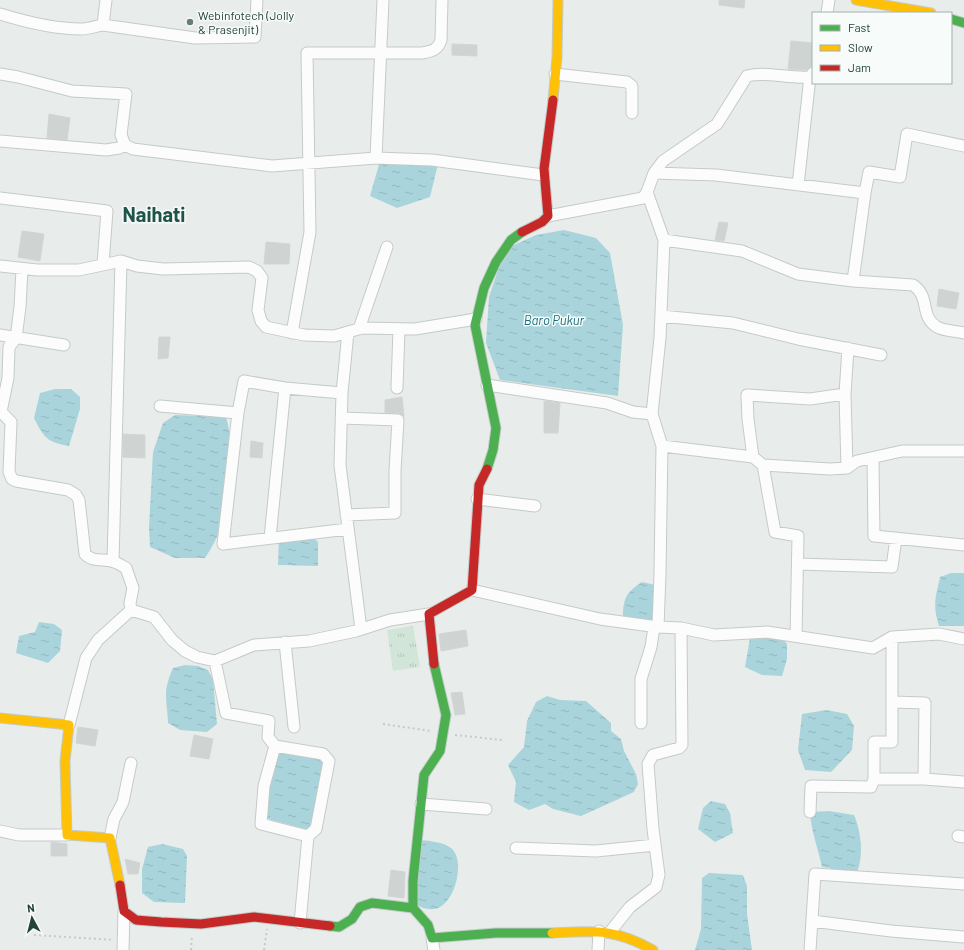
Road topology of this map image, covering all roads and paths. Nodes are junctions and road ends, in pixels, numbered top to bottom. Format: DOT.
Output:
graph roads {
  1 [pos="106,0"];
  2 [pos="257,0"];
  3 [pos="383,0"];
  4 [pos="442,0"];
  5 [pos="558,0"];
  6 [pos="829,0"];
  7 [pos="856,0"];
  8 [pos="827,12"];
  9 [pos="925,12"];
  10 [pos="0,14"];
  11 [pos="952,19"];
  12 [pos="964,23"];
  13 [pos="103,25"];
  14 [pos="380,52"];
  15 [pos="0,74"];
  16 [pos="555,74"];
  17 [pos="811,75"];
  18 [pos="632,113"];
  19 [pos="0,141"];
  20 [pos="125,145"];
  21 [pos="964,146"];
  22 [pos="376,158"];
  23 [pos="309,163"];
  24 [pos="654,173"];
  25 [pos="543,175"];
  26 [pos="798,185"];
  27 [pos="647,192"];
  28 [pos="865,193"];
  29 [pos="0,198"];
  30 [pos="548,216"];
  31 [pos="664,240"];
  32 [pos="386,247"];
  33 [pos="121,261"];
  34 [pos="103,264"];
  35 [pos="0,266"];
  36 [pos="22,268"];
  37 [pos="854,281"];
  38 [pos="661,316"];
  39 [pos="476,319"];
  40 [pos="359,329"];
  41 [pos="400,329"];
  42 [pos="348,332"];
  43 [pos="292,333"];
  44 [pos="964,333"];
  45 [pos="0,335"];
  46 [pos="16,338"];
  47 [pos="64,345"];
  48 [pos="848,348"];
  49 [pos="882,355"];
  50 [pos="487,385"];
  51 [pos="285,388"];
  52 [pos="398,388"];
  53 [pos="342,393"];
  54 [pos="845,394"];
  55 [pos="160,406"];
  56 [pos="0,412"];
  57 [pos="238,413"];
  58 [pos="652,414"];
  59 [pos="341,418"];
  60 [pos="662,446"];
  61 [pos="964,451"];
  62 [pos="753,457"];
  63 [pos="873,458"];
  64 [pos="763,465"];
  65 [pos="847,468"];
  66 [pos="477,499"];
  67 [pos="535,506"];
  68 [pos="346,515"];
  69 [pos="348,529"];
  70 [pos="270,538"];
  71 [pos="896,538"];
  72 [pos="964,545"];
  73 [pos="113,561"];
  74 [pos="798,564"];
  75 [pos="472,590"];
  76 [pos="131,610"];
  77 [pos="429,614"];
  78 [pos="656,627"];
  79 [pos="681,628"];
  80 [pos="361,629"];
  81 [pos="796,636"];
  82 [pos="892,637"];
  83 [pos="964,639"];
  84 [pos="284,642"];
  85 [pos="215,661"];
  86 [pos="893,702"];
  87 [pos="0,718"];
  88 [pos="641,723"];
  89 [pos="69,725"];
  90 [pos="294,727"];
  91 [pos="275,746"];
  92 [pos="131,763"];
  93 [pos="874,779"];
  94 [pos="924,779"];
  95 [pos="964,782"];
  96 [pos="420,804"];
  97 [pos="486,809"];
  98 [pos="810,812"];
  99 [pos="0,831"];
  100 [pos="67,835"];
  101 [pos="308,836"];
  102 [pos="110,838"];
  103 [pos="655,845"];
  104 [pos="516,848"];
  105 [pos="964,884"];
  106 [pos="413,908"];
  107 [pos="124,910"];
  108 [pos="268,918"];
  109 [pos="812,922"];
  110 [pos="300,923"];
  111 [pos="605,931"];
  112 [pos="34,936"];
  113 [pos="964,936"];
  114 [pos="432,938"];
  115 [pos="123,946"];
  116 [pos="264,950"];
  117 [pos="434,950"];
  118 [pos="598,950"];
  119 [pos="653,950"];
  120 [pos="810,950"];
  1 -- 13 [label="street"];
  2 -- 13 [label="street"];
  3 -- 14 [label="street"];
  4 -- 14 [label="street"];
  5 -- 16 [label="street"];
  6 -- 8 [label="street"];
  7 -- 9 [label="street"];
  10 -- 13 [label="street"];
  11 -- 12 [label="street"];
  14 -- 22 [label="street"];
  14 -- 23 [label="street"];
  15 -- 20 [label="street"];
  16 -- 18 [label="street"];
  16 -- 25 [label="street"];
  17 -- 24 [label="street"];
  17 -- 26 [label="street"];
  19 -- 20 [label="street"];
  20 -- 23 [label="street"];
  21 -- 28 [label="street"];
  22 -- 23 [label="street"];
  22 -- 25 [label="street"];
  23 -- 43 [label="street"];
  24 -- 26 [label="street"];
  24 -- 27 [label="street"];
  25 -- 30 [label="street"];
  26 -- 28 [label="street"];
  27 -- 30 [label="street"];
  27 -- 31 [label="street"];
  28 -- 37 [label="street"];
  29 -- 34 [label="street"];
  30 -- 39 [label="street"];
  31 -- 37 [label="street"];
  31 -- 38 [label="street"];
  32 -- 40 [label="street"];
  33 -- 34 [label="street"];
  33 -- 43 [label="street"];
  33 -- 73 [label="street"];
  34 -- 36 [label="street"];
  35 -- 36 [label="street"];
  36 -- 46 [label="street"];
  37 -- 44 [label="street"];
  38 -- 48 [label="street"];
  38 -- 58 [label="street"];
  39 -- 41 [label="street"];
  39 -- 50 [label="street"];
  40 -- 41 [label="street"];
  40 -- 42 [label="street"];
  41 -- 52 [label="street"];
  42 -- 43 [label="street"];
  42 -- 53 [label="street"];
  45 -- 46 [label="street"];
  46 -- 47 [label="street"];
  46 -- 56 [label="street"];
  48 -- 49 [label="street"];
  48 -- 54 [label="street"];
  50 -- 58 [label="street"];
  50 -- 66 [label="street"];
  51 -- 53 [label="street"];
  51 -- 57 [label="street"];
  51 -- 70 [label="street"];
  53 -- 59 [label="street"];
  54 -- 62 [label="street"];
  54 -- 65 [label="street"];
  55 -- 57 [label="street"];
  56 -- 73 [label="street"];
  57 -- 70 [label="street"];
  58 -- 60 [label="street"];
  59 -- 68 [label="street"];
  59 -- 68 [label="street"];
  60 -- 62 [label="street"];
  60 -- 78 [label="street"];
  61 -- 63 [label="street"];
  62 -- 64 [label="street"];
  63 -- 65 [label="street"];
  63 -- 71 [label="street"];
  64 -- 65 [label="street"];
  64 -- 74 [label="street"];
  66 -- 67 [label="street"];
  66 -- 75 [label="street"];
  68 -- 69 [label="street"];
  69 -- 70 [label="street"];
  69 -- 80 [label="street"];
  71 -- 72 [label="street"];
  71 -- 74 [label="street"];
  73 -- 76 [label="street"];
  74 -- 81 [label="street"];
  75 -- 77 [label="street"];
  75 -- 78 [label="street"];
  76 -- 85 [label="street"];
  76 -- 89 [label="street"];
  77 -- 80 [label="street"];
  77 -- 96 [label="street"];
  78 -- 79 [label="street"];
  78 -- 88 [label="street"];
  79 -- 81 [label="street"];
  79 -- 103 [label="street"];
  80 -- 84 [label="street"];
  81 -- 82 [label="street"];
  82 -- 83 [label="street"];
  82 -- 86 [label="street"];
  84 -- 85 [label="street"];
  84 -- 90 [label="street"];
  85 -- 91 [label="street"];
  86 -- 93 [label="street"];
  86 -- 94 [label="street"];
  87 -- 89 [label="street"];
  89 -- 100 [label="street"];
  91 -- 101 [label="street"];
  91 -- 101 [label="street"];
  92 -- 102 [label="street"];
  93 -- 94 [label="street"];
  93 -- 98 [label="street"];
  94 -- 95 [label="street"];
  96 -- 97 [label="street"];
  96 -- 106 [label="street"];
  99 -- 100 [label="street"];
  100 -- 102 [label="street"];
  101 -- 110 [label="street"];
  102 -- 107 [label="street"];
  103 -- 104 [label="street"];
  103 -- 111 [label="street"];
  105 -- 109 [label="street"];
  106 -- 110 [label="street"];
  106 -- 114 [label="street"];
  107 -- 108 [label="street"];
  107 -- 115 [label="street"];
  108 -- 110 [label="street"];
  108 -- 116 [label="path"];
  109 -- 113 [label="street"];
  109 -- 120 [label="street"];
  111 -- 114 [label="street"];
  111 -- 118 [label="street"];
  111 -- 119 [label="street"];
  112 -- 115 [label="path"];
  114 -- 117 [label="street"];
}
